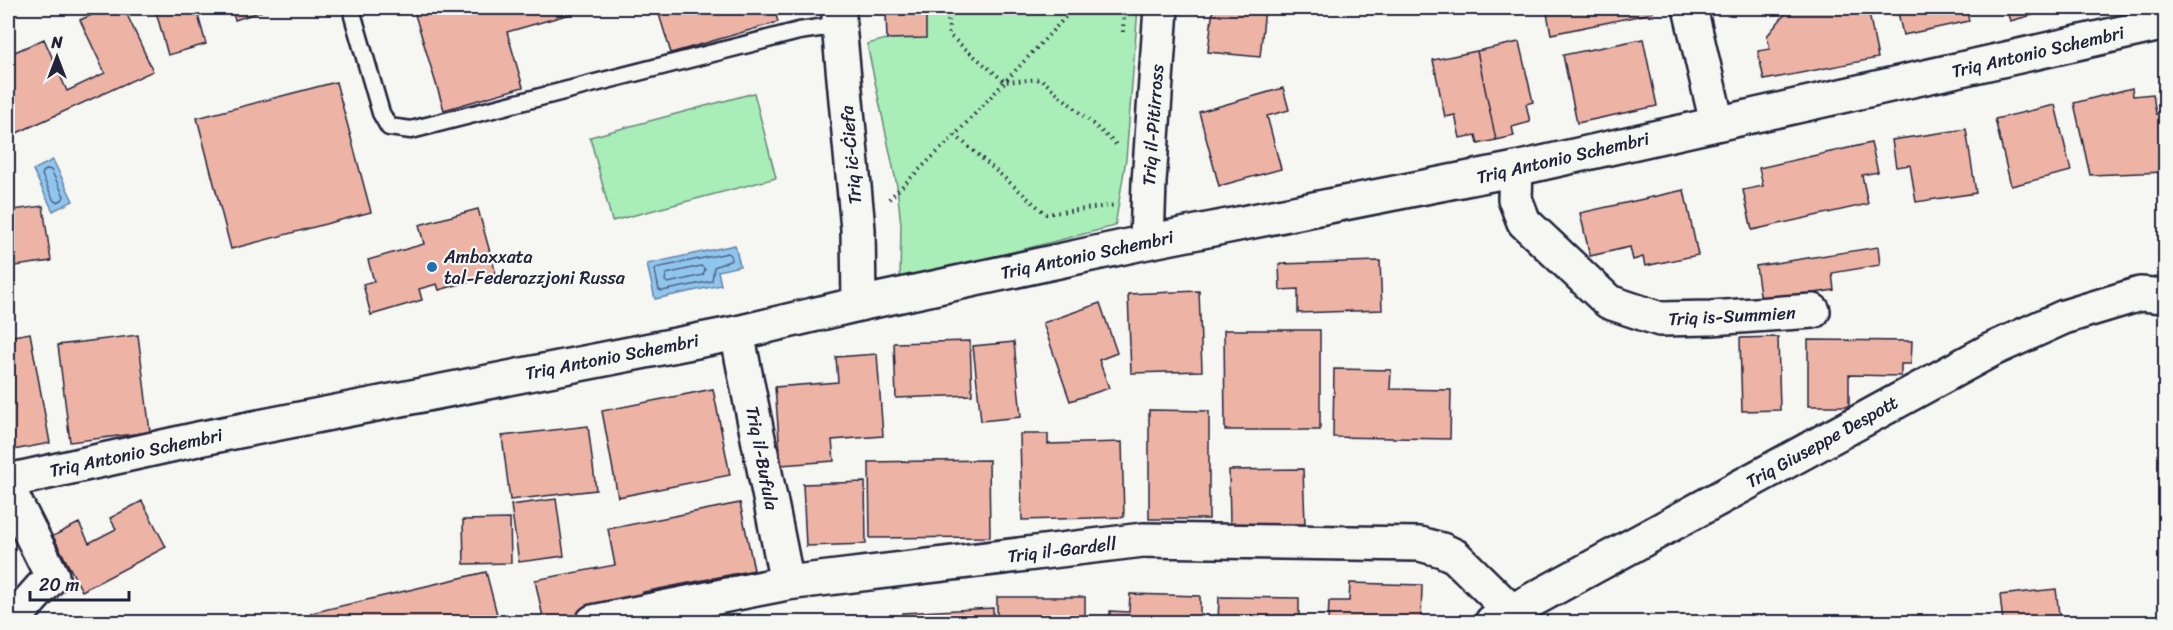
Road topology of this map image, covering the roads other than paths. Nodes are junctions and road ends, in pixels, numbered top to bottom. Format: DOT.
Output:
graph roads {
  1 [pos="1161,8"];
  2 [pos="1690,8"];
  3 [pos="352,16"];
  4 [pos="839,16"];
  5 [pos="2166,23"];
  6 [pos="1717,123"];
  7 [pos="1516,169"];
  8 [pos="1147,242"];
  9 [pos="2166,296"];
  10 [pos="859,304"];
  11 [pos="1813,311"];
  12 [pos="737,333"];
  13 [pos="8,481"];
  14 [pos="8,488"];
  15 [pos="787,583"];
  16 [pos="1500,617"];
  17 [pos="11,622"];
  18 [pos="593,622"];
  1 -- 8 [label="street, Triq il-Pitirross"];
  2 -- 6 [label="street"];
  3 -- 4 [label="lane"];
  4 -- 10 [label="street, Triq iċ-Ċiefa"];
  5 -- 6 [label="street, Triq Antonio Schembri"];
  6 -- 7 [label="street, Triq Antonio Schembri"];
  7 -- 8 [label="street, Triq Antonio Schembri"];
  7 -- 11 [label="street, Triq is-Summien"];
  8 -- 10 [label="street, Triq Antonio Schembri"];
  9 -- 16 [label="street, Triq Giuseppe Despott"];
  10 -- 12 [label="street, Triq Antonio Schembri"];
  12 -- 13 [label="street, Triq Antonio Schembri"];
  12 -- 15 [label="street, Triq il-Bufula"];
  14 -- 17 [label="street"];
  15 -- 16 [label="street, Triq il-Gardell"];
  15 -- 18 [label="street, Triq il-Gardell"];
}
